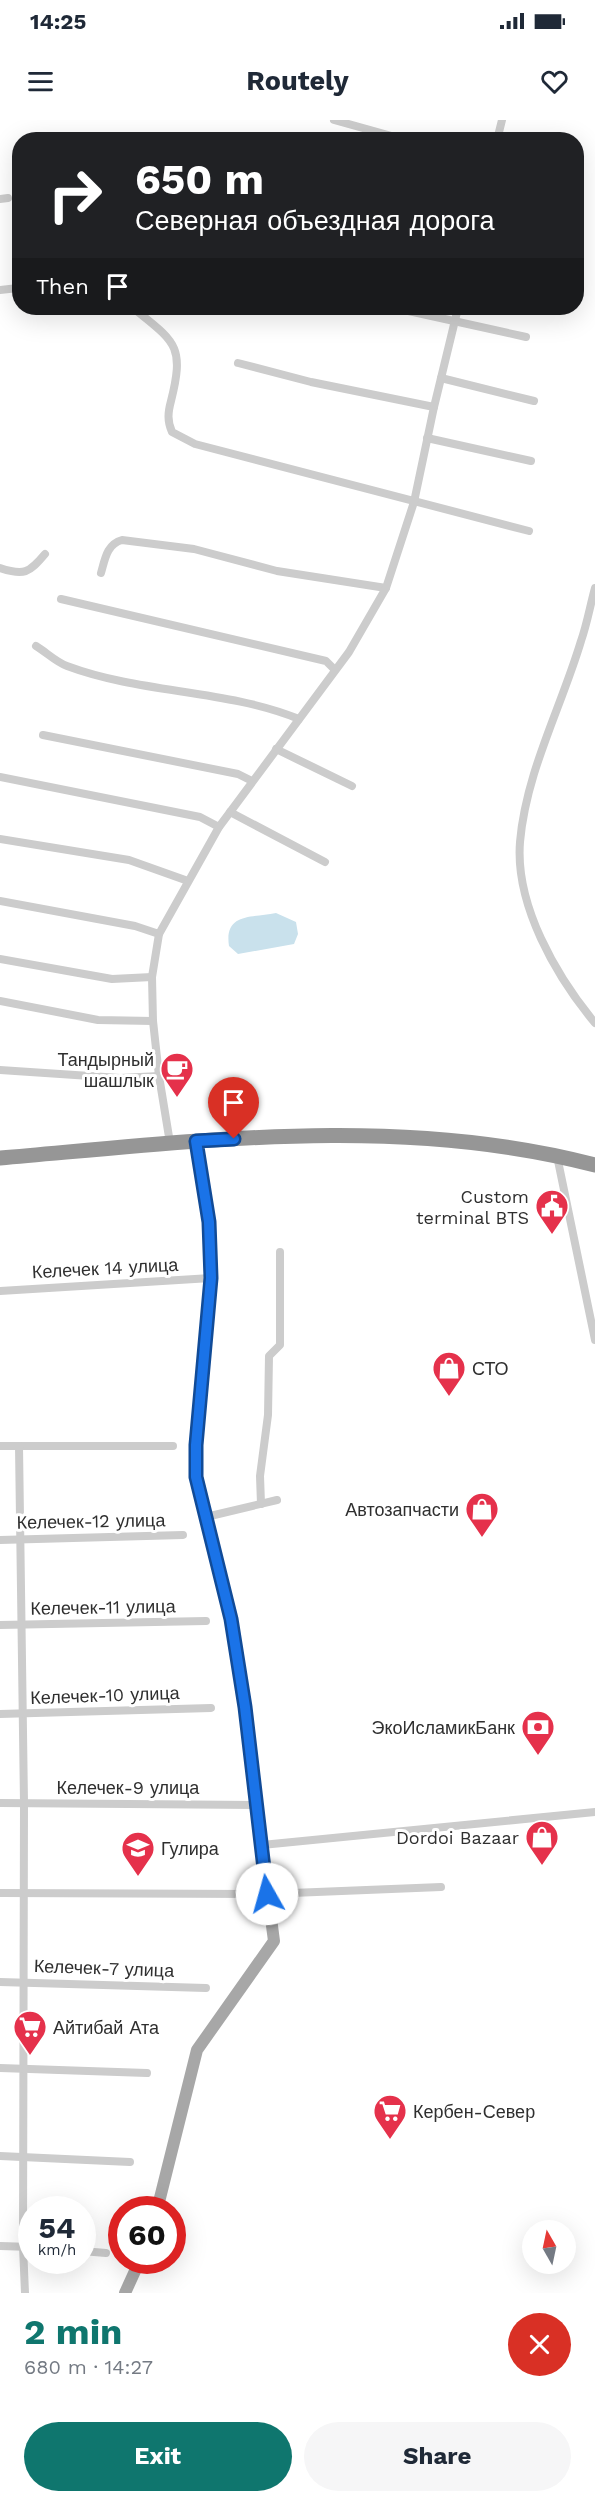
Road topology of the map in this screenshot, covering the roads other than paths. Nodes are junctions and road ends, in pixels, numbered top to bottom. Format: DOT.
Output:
graph roads {
  1 [pos="334,120"];
  2 [pos="377,132"];
  3 [pos="141,315"];
  4 [pos="430,315"];
  5 [pos="456,315"];
  6 [pos="455,320"];
  7 [pos="526,337"];
  8 [pos="238,363"];
  9 [pos="441,378"];
  10 [pos="534,401"];
  11 [pos="434,407"];
  12 [pos="427,438"];
  13 [pos="531,461"];
  14 [pos="414,502"];
  15 [pos="529,531"];
  16 [pos="45,554"];
  17 [pos="0,568"];
  18 [pos="101,573"];
  19 [pos="386,588"];
  20 [pos="595,588"];
  21 [pos="61,599"];
  22 [pos="36,646"];
  23 [pos="334,669"];
  24 [pos="299,719"];
  25 [pos="43,735"];
  26 [pos="276,749"];
  27 [pos="0,777"];
  28 [pos="252,781"];
  29 [pos="352,786"];
  30 [pos="230,812"];
  31 [pos="219,827"];
  32 [pos="0,839"];
  33 [pos="325,862"];
  34 [pos="188,881"];
  35 [pos="0,901"];
  36 [pos="159,934"];
  37 [pos="0,959"];
  38 [pos="152,977"];
  39 [pos="0,1001"];
  40 [pos="153,1021"];
  41 [pos="595,1023"];
  42 [pos="0,1070"];
  43 [pos="159,1076"];
  44 [pos="196,1141"];
  45 [pos="170,1143"];
  46 [pos="557,1156"];
  47 [pos="0,1158"];
  48 [pos="595,1165"];
  49 [pos="280,1252"];
  50 [pos="211,1278"];
  51 [pos="0,1291"];
  52 [pos="595,1340"];
  53 [pos="0,1446"];
  54 [pos="19,1446"];
  55 [pos="173,1446"];
  56 [pos="277,1500"];
  57 [pos="261,1504"];
  58 [pos="206,1517"];
  59 [pos="183,1535"];
  60 [pos="0,1539"];
  61 [pos="20,1540"];
  62 [pos="206,1621"];
  63 [pos="0,1625"];
  64 [pos="20,1625"];
  65 [pos="211,1708"];
  66 [pos="0,1714"];
  67 [pos="23,1714"];
  68 [pos="0,1803"];
  69 [pos="24,1803"];
  70 [pos="255,1805"];
  71 [pos="595,1812"];
  72 [pos="261,1845"];
  73 [pos="441,1887"];
  74 [pos="0,1893"];
  75 [pos="22,1893"];
  76 [pos="267,1894"];
  77 [pos="0,1982"];
  78 [pos="23,1982"];
  79 [pos="207,1989"];
  80 [pos="0,2068"];
  81 [pos="24,2068"];
  82 [pos="147,2073"];
  83 [pos="0,2156"];
  84 [pos="24,2156"];
  85 [pos="130,2162"];
  86 [pos="25,2196"];
  87 [pos="161,2196"];
  88 [pos="0,2246"];
  89 [pos="18,2246"];
  90 [pos="96,2252"];
  91 [pos="106,2253"];
  92 [pos="26,2274"];
  93 [pos="134,2274"];
  94 [pos="26,2293"];
  95 [pos="125,2293"];
  1 -- 2 [label="street"];
  3 -- 14 [label="street"];
  4 -- 6 [label="street"];
  5 -- 6 [label="street"];
  6 -- 7 [label="street"];
  6 -- 9 [label="street"];
  8 -- 11 [label="street"];
  9 -- 10 [label="street"];
  9 -- 11 [label="street"];
  11 -- 12 [label="street"];
  12 -- 13 [label="street"];
  12 -- 14 [label="street"];
  14 -- 15 [label="street"];
  14 -- 19 [label="street"];
  16 -- 17 [label="street"];
  18 -- 19 [label="street"];
  19 -- 23 [label="street"];
  20 -- 41 [label="street"];
  21 -- 23 [label="street"];
  22 -- 24 [label="street"];
  23 -- 24 [label="street"];
  24 -- 26 [label="street"];
  25 -- 28 [label="street"];
  26 -- 28 [label="street"];
  26 -- 29 [label="street"];
  27 -- 31 [label="street"];
  28 -- 30 [label="street"];
  30 -- 31 [label="street"];
  30 -- 33 [label="street"];
  31 -- 34 [label="street"];
  32 -- 34 [label="street"];
  34 -- 36 [label="street"];
  35 -- 36 [label="street"];
  36 -- 38 [label="street"];
  37 -- 38 [label="street"];
  38 -- 40 [label="street"];
  39 -- 40 [label="street"];
  40 -- 43 [label="street"];
  42 -- 43 [label="street"];
  43 -- 45 [label="street"];
  44 -- 45 [label="highway"];
  44 -- 46 [label="highway"];
  44 -- 50 [label="main road"];
  45 -- 47 [label="highway"];
  46 -- 48 [label="highway"];
  46 -- 52 [label="street"];
  49 -- 57 [label="street"];
  50 -- 51 [label="street, Келечек 14 улица"];
  50 -- 58 [label="main road"];
  53 -- 54 [label="street"];
  54 -- 55 [label="street"];
  54 -- 61 [label="street"];
  56 -- 57 [label="street"];
  57 -- 58 [label="street"];
  58 -- 70 [label="main road"];
  59 -- 61 [label="street, Келечек-12 улица"];
  60 -- 61 [label="street, Келечек-12 улица"];
  61 -- 64 [label="street"];
  62 -- 64 [label="street, Келечек-11 улица"];
  63 -- 64 [label="street, Келечек-11 улица"];
  64 -- 67 [label="street"];
  65 -- 67 [label="street, Келечек-10 улица"];
  66 -- 67 [label="street, Келечек-10 улица"];
  67 -- 69 [label="street"];
  68 -- 69 [label="street, Келечек-9 улица"];
  69 -- 70 [label="street, Келечек-9 улица"];
  69 -- 75 [label="street"];
  70 -- 72 [label="main road"];
  71 -- 72 [label="street"];
  72 -- 76 [label="main road"];
  73 -- 76 [label="street"];
  74 -- 75 [label="street"];
  75 -- 76 [label="street"];
  75 -- 78 [label="street"];
  76 -- 87 [label="main road"];
  77 -- 78 [label="street, Келечек-7 улица"];
  78 -- 79 [label="street, Келечек-7 улица"];
  78 -- 81 [label="street"];
  80 -- 81 [label="street"];
  81 -- 82 [label="street"];
  81 -- 84 [label="street"];
  83 -- 84 [label="street"];
  84 -- 85 [label="street"];
  84 -- 86 [label="street"];
  88 -- 89 [label="street"];
  90 -- 91 [label="street"];
  92 -- 94 [label="street"];
  93 -- 95 [label="main road"];
}
